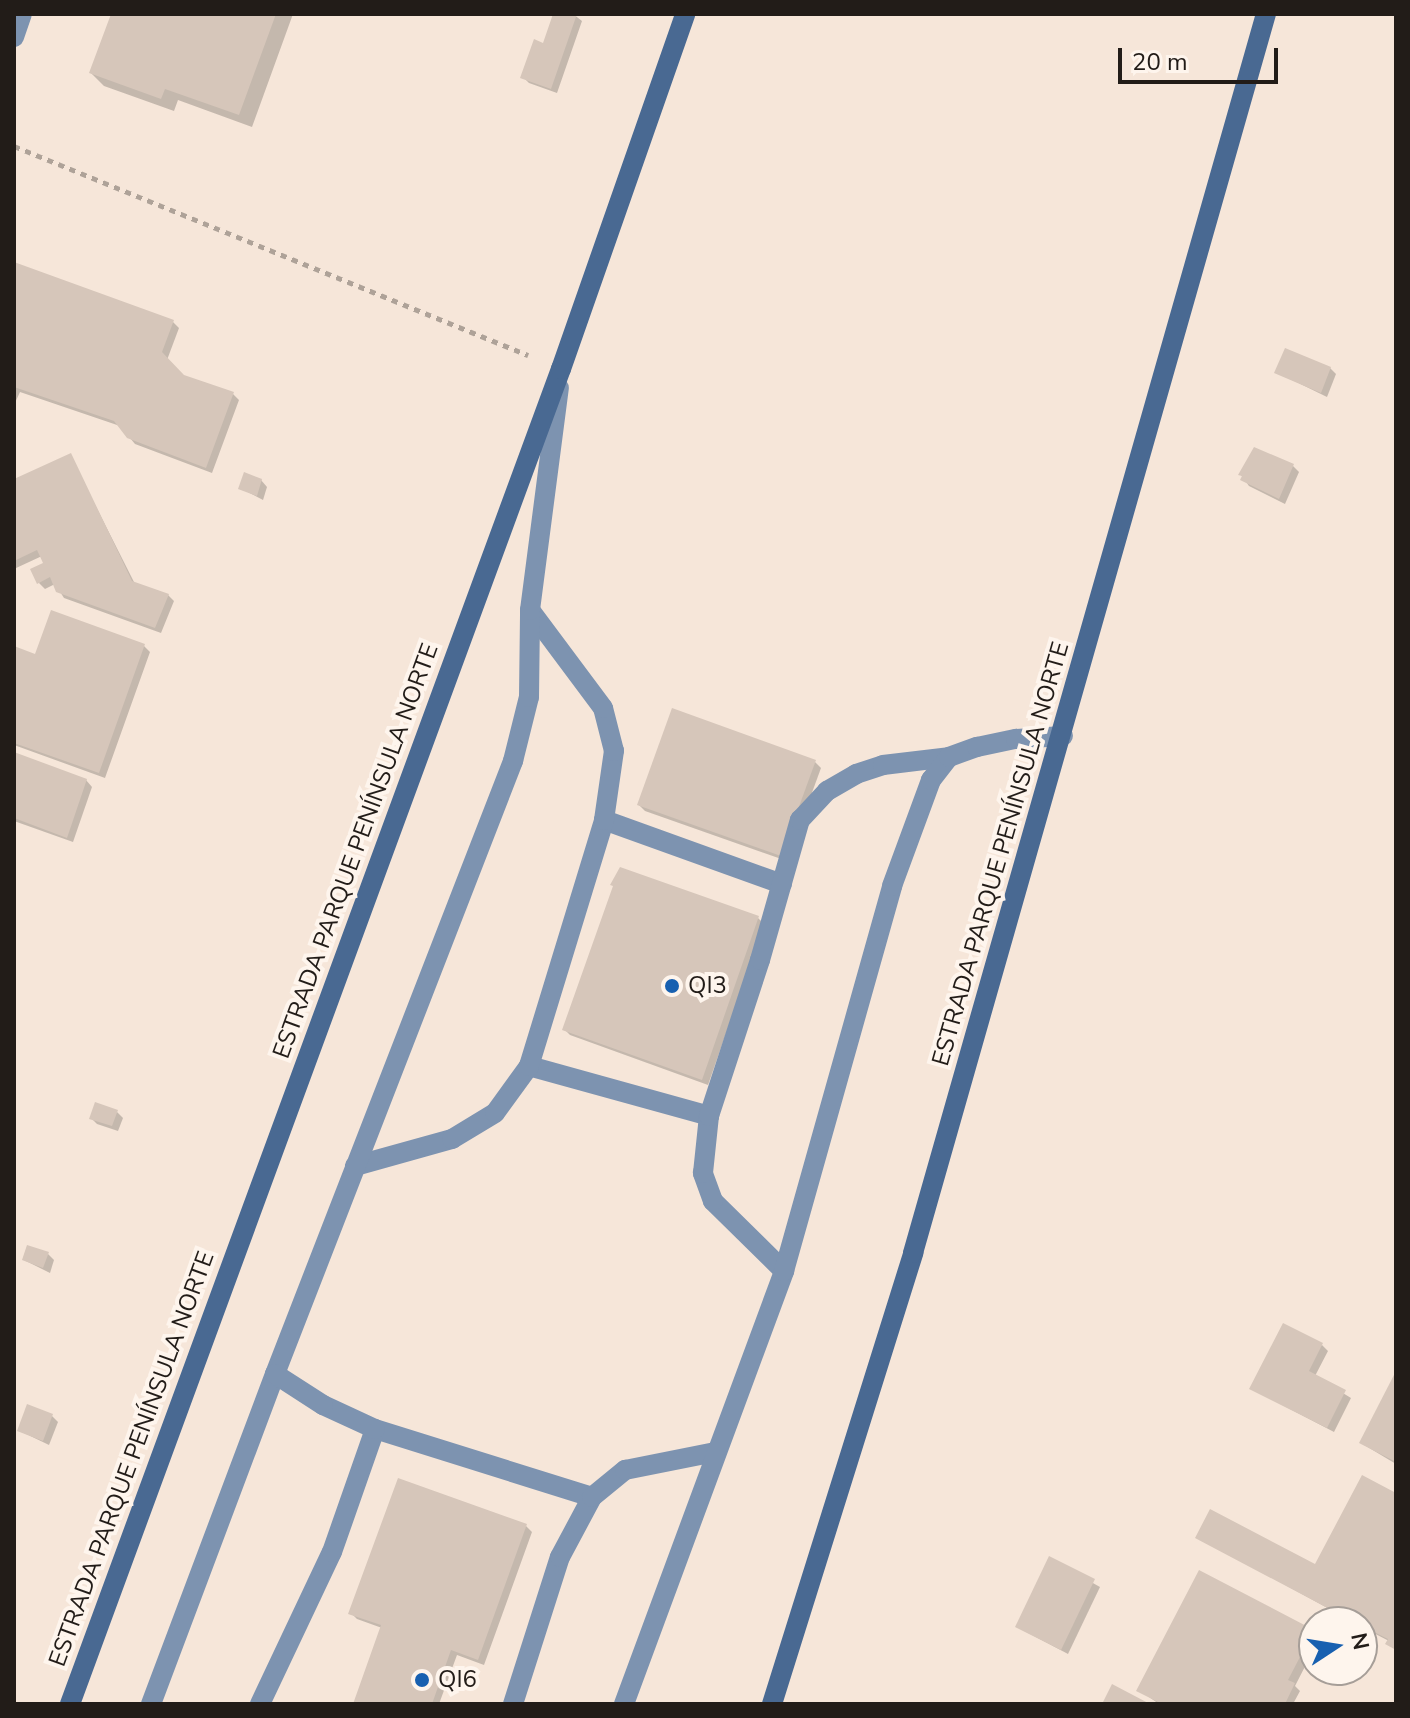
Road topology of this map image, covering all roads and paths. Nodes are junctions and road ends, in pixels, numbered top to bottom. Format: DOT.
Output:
graph roads {
  1 [pos="22,14"];
  2 [pos="685,14"];
  3 [pos="1266,14"];
  4 [pos="14,37"];
  5 [pos="14,146"];
  6 [pos="561,369"];
  7 [pos="530,610"];
  8 [pos="1063,736"];
  9 [pos="949,757"];
  10 [pos="604,820"];
  11 [pos="782,884"];
  12 [pos="529,1066"];
  13 [pos="709,1116"];
  14 [pos="355,1166"];
  15 [pos="784,1271"];
  16 [pos="275,1374"];
  17 [pos="375,1429"];
  18 [pos="715,1452"];
  19 [pos="592,1497"];
  20 [pos="70,1704"];
  21 [pos="151,1704"];
  22 [pos="260,1704"];
  23 [pos="513,1704"];
  24 [pos="624,1704"];
  25 [pos="772,1704"];
  1 -- 4 [label="street"];
  2 -- 6 [label="main road, ESTRADA PARQUE PENÍNSULA NORTE"];
  3 -- 8 [label="main road, ESTRADA PARQUE PENÍNSULA NORTE"];
  5 -- 6 [label="path"];
  6 -- 7 [label="street"];
  6 -- 20 [label="main road, ESTRADA PARQUE PENÍNSULA NORTE"];
  7 -- 10 [label="street"];
  7 -- 14 [label="street"];
  8 -- 9 [label="street"];
  8 -- 25 [label="main road, ESTRADA PARQUE PENÍNSULA NORTE"];
  9 -- 11 [label="street"];
  9 -- 15 [label="street"];
  10 -- 11 [label="street"];
  10 -- 12 [label="street"];
  11 -- 13 [label="street"];
  12 -- 13 [label="street"];
  12 -- 14 [label="street"];
  13 -- 15 [label="street"];
  14 -- 16 [label="street"];
  15 -- 18 [label="street"];
  16 -- 17 [label="street"];
  16 -- 21 [label="street"];
  17 -- 19 [label="street"];
  17 -- 22 [label="street"];
  18 -- 19 [label="street"];
  18 -- 24 [label="street"];
  19 -- 23 [label="street"];
}
